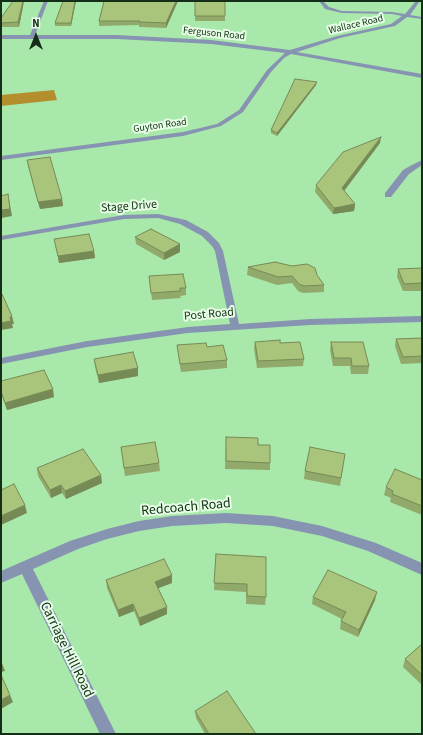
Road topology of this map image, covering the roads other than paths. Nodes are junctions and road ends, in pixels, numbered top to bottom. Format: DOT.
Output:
graph roads {
  1 [pos="46,1"];
  2 [pos="322,1"];
  3 [pos="418,1"];
  4 [pos="408,16"];
  5 [pos="422,18"];
  6 [pos="1,37"];
  7 [pos="32,37"];
  8 [pos="290,52"];
  9 [pos="422,76"];
  10 [pos="1,158"];
  11 [pos="422,162"];
  12 [pos="388,195"];
  13 [pos="1,238"];
  14 [pos="422,319"];
  15 [pos="235,326"];
  16 [pos="1,361"];
  17 [pos="25,566"];
  18 [pos="422,570"];
  19 [pos="1,577"];
  20 [pos="108,734"];
  1 -- 7 [label="street"];
  2 -- 4 [label="street"];
  3 -- 4 [label="street, Wallace Road"];
  4 -- 5 [label="street"];
  4 -- 8 [label="street, Wallace Road"];
  6 -- 7 [label="street, Ferguson Road"];
  7 -- 8 [label="street, Ferguson Road"];
  8 -- 9 [label="street, Ferguson Road"];
  8 -- 10 [label="street, Guyton Road"];
  11 -- 12 [label="street"];
  13 -- 15 [label="street, Stage Drive"];
  14 -- 15 [label="street, Post Road"];
  15 -- 16 [label="street, Post Road"];
  17 -- 18 [label="street, Redcoach Road"];
  17 -- 19 [label="street, Redcoach Road"];
  17 -- 20 [label="street, Carriage Hill Road"];
}
